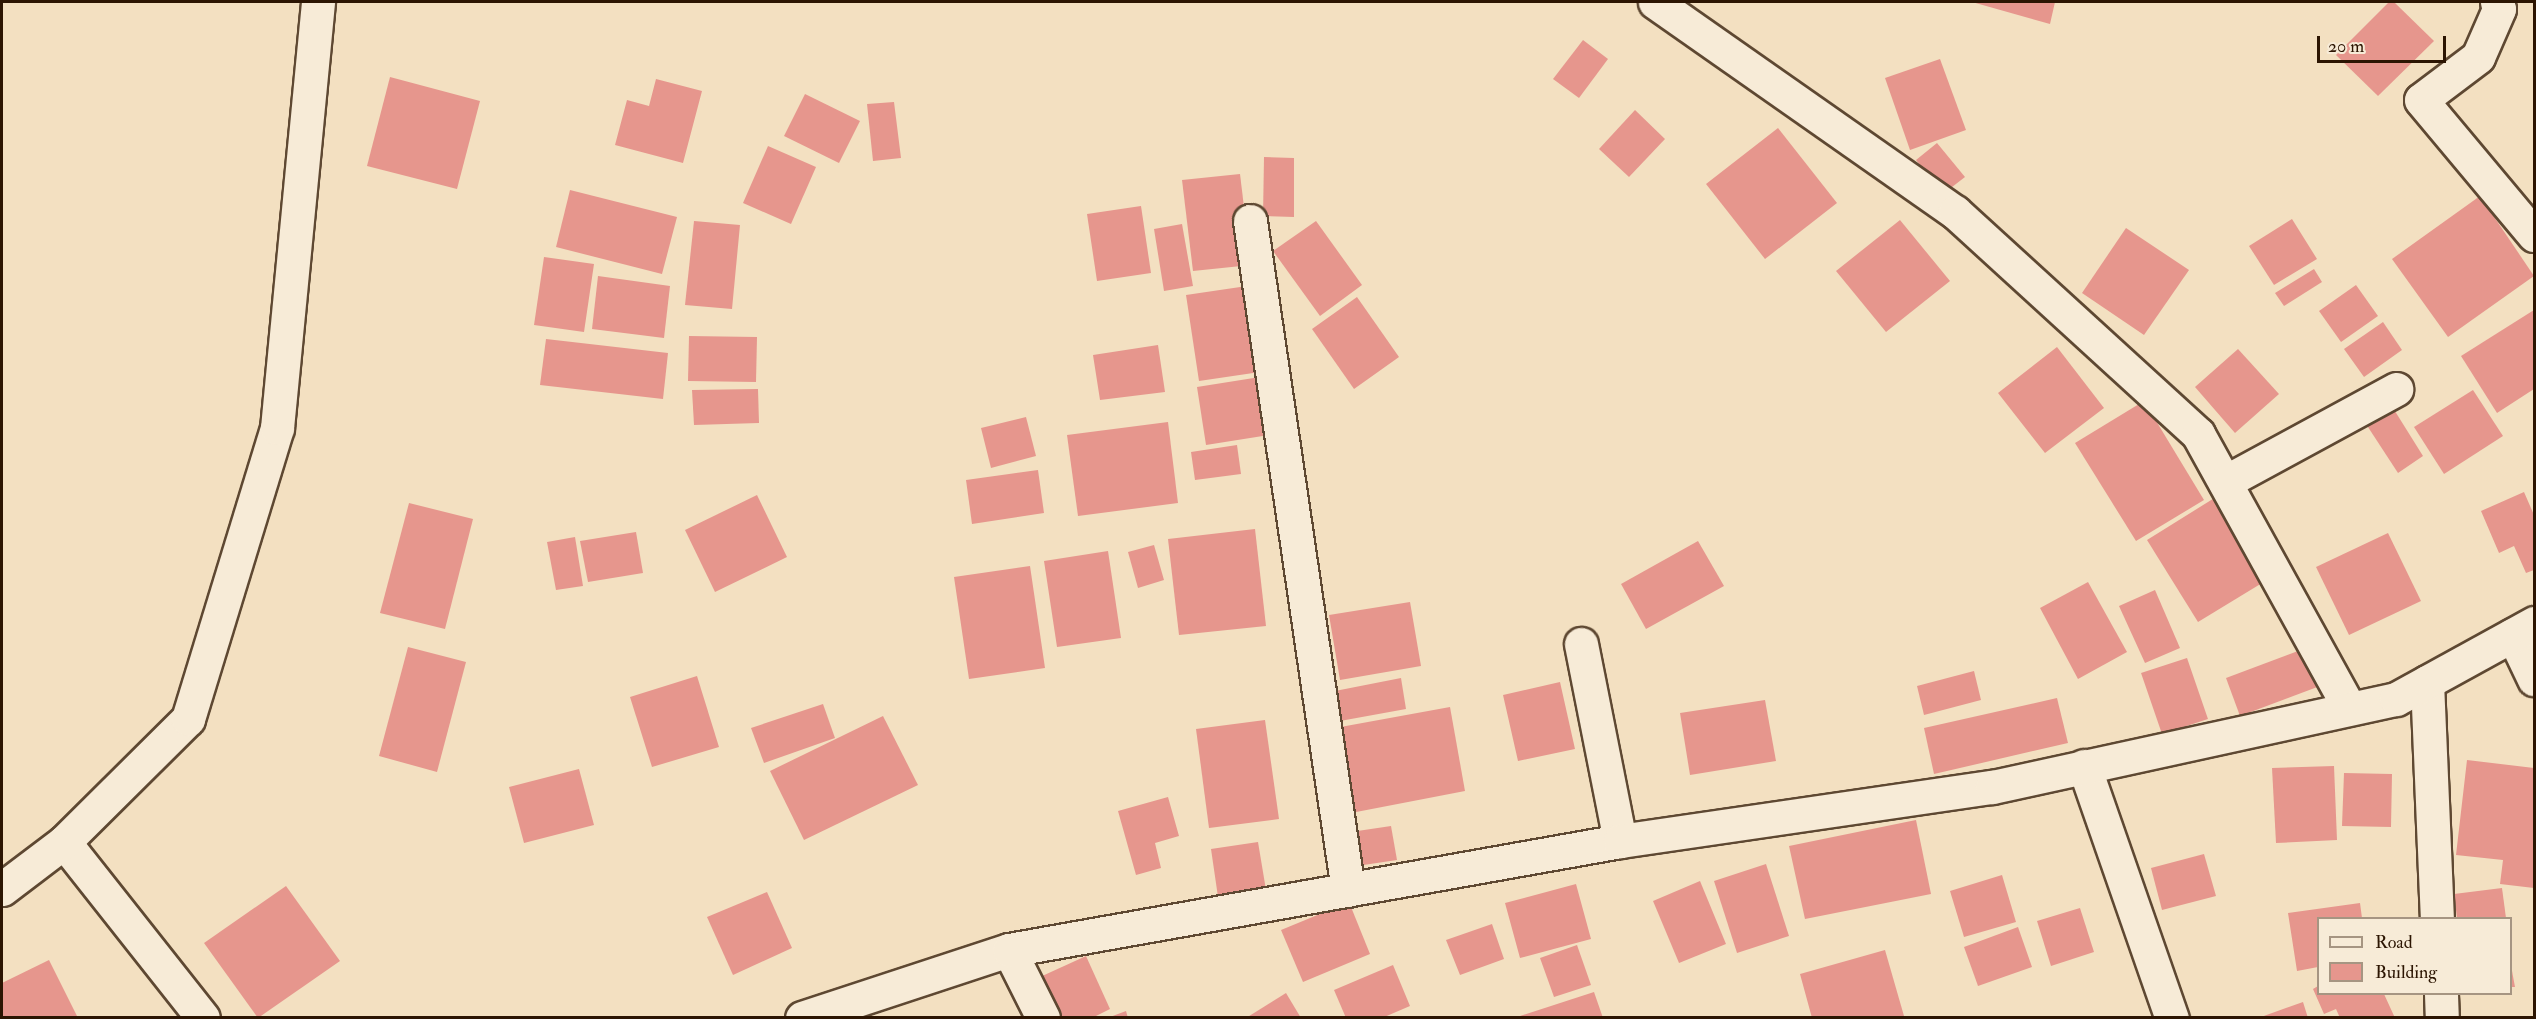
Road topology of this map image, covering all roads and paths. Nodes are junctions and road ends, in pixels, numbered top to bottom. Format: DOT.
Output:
graph roads {
  1 [pos="318,2"];
  2 [pos="1655,2"];
  3 [pos="2497,2"];
  4 [pos="1251,221"];
  5 [pos="2535,235"];
  6 [pos="2396,389"];
  7 [pos="2225,482"];
  8 [pos="2524,629"];
  9 [pos="1581,644"];
  10 [pos="2535,679"];
  11 [pos="2427,682"];
  12 [pos="2349,707"];
  13 [pos="2084,766"];
  14 [pos="1620,841"];
  15 [pos="64,842"];
  16 [pos="2,889"];
  17 [pos="1348,890"];
  18 [pos="2437,917"];
  19 [pos="1009,950"];
  20 [pos="2440,995"];
  21 [pos="203,1017"];
  22 [pos="802,1017"];
  23 [pos="1043,1017"];
  24 [pos="2172,1017"];
  25 [pos="2442,1017"];
  1 -- 15 [label="street"];
  2 -- 7 [label="street"];
  3 -- 5 [label="street"];
  4 -- 17 [label="street"];
  6 -- 7 [label="street"];
  7 -- 12 [label="street"];
  8 -- 10 [label="street"];
  8 -- 11 [label="street"];
  9 -- 14 [label="street"];
  11 -- 12 [label="street"];
  11 -- 18 [label="street"];
  12 -- 13 [label="street"];
  13 -- 14 [label="street"];
  13 -- 24 [label="street"];
  14 -- 17 [label="street"];
  15 -- 16 [label="street"];
  15 -- 21 [label="street"];
  17 -- 19 [label="street"];
  19 -- 22 [label="street"];
  19 -- 23 [label="street"];
  20 -- 25 [label="street"];
}
